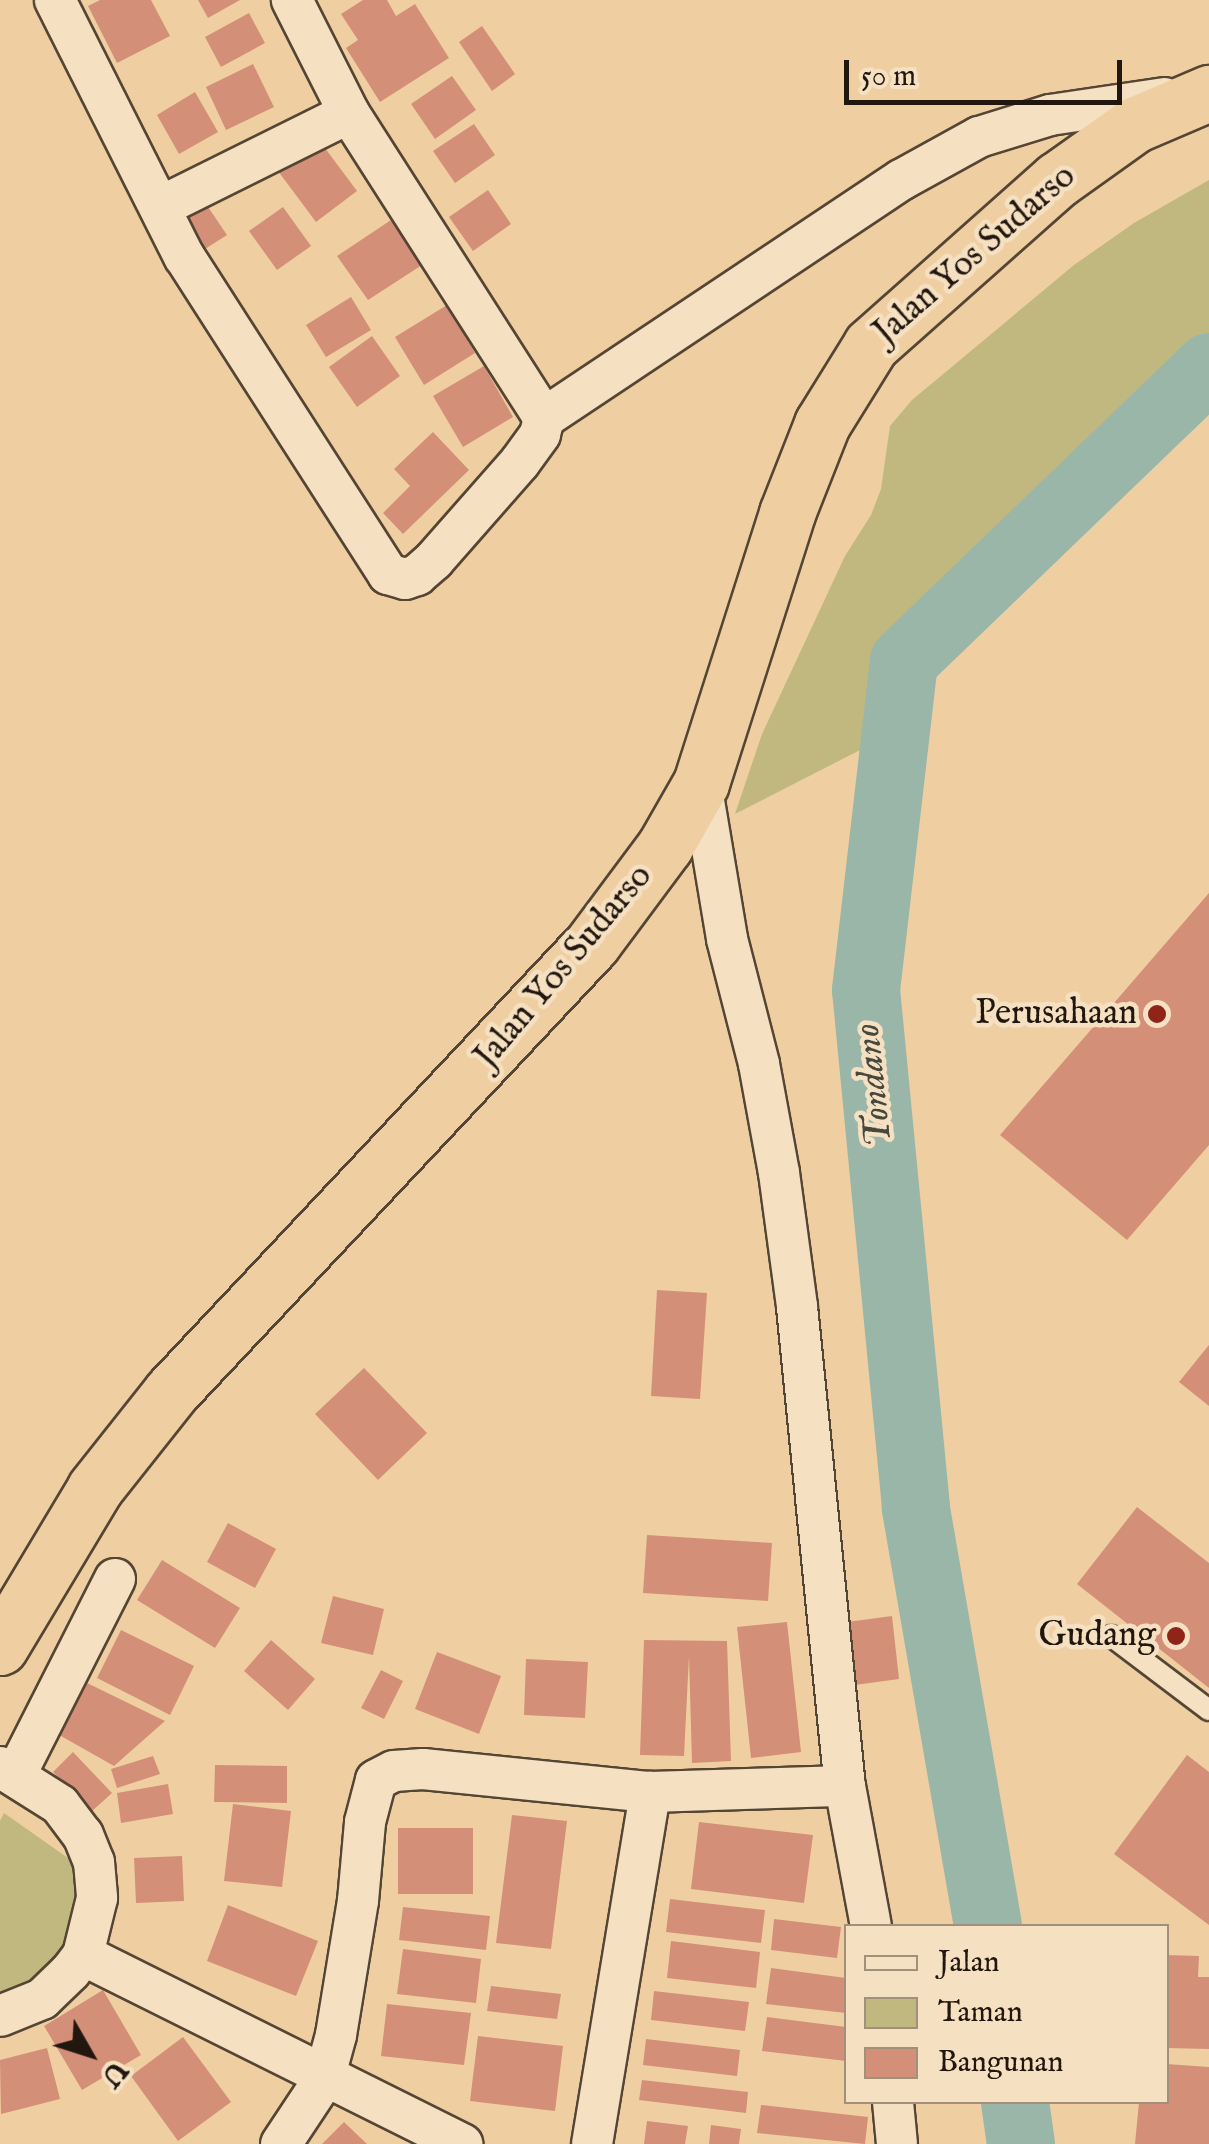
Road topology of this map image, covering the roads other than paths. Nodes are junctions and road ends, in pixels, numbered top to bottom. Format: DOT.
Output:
graph roads {
  1 [pos="55,0"];
  2 [pos="292,0"];
  3 [pos="1209,92"];
  4 [pos="349,113"];
  5 [pos="160,206"];
  6 [pos="544,418"];
  7 [pos="701,783"];
  8 [pos="115,1579"];
  9 [pos="1110,1636"];
  10 [pos="0,1647"];
  11 [pos="1209,1710"];
  12 [pos="7,1772"];
  13 [pos="845,1786"];
  14 [pos="650,1792"];
  15 [pos="871,1924"];
  16 [pos="83,1955"];
  17 [pos="0,2016"];
  18 [pos="324,2079"];
  19 [pos="893,2104"];
  20 [pos="281,2144"];
  21 [pos="462,2144"];
  22 [pos="592,2144"];
  23 [pos="897,2144"];
  1 -- 5 [label="street"];
  2 -- 4 [label="street"];
  3 -- 6 [label="street"];
  3 -- 7 [label="highway, Jalan Yos Sudarso"];
  4 -- 5 [label="street"];
  4 -- 6 [label="street"];
  5 -- 6 [label="street"];
  7 -- 10 [label="highway, Jalan Yos Sudarso"];
  7 -- 13 [label="street"];
  8 -- 12 [label="street"];
  9 -- 11 [label="lane"];
  12 -- 16 [label="street"];
  13 -- 14 [label="street"];
  13 -- 15 [label="street"];
  14 -- 18 [label="street"];
  14 -- 22 [label="street"];
  16 -- 17 [label="street"];
  16 -- 18 [label="street"];
  18 -- 20 [label="street"];
  18 -- 21 [label="street"];
  19 -- 23 [label="street"];
}
